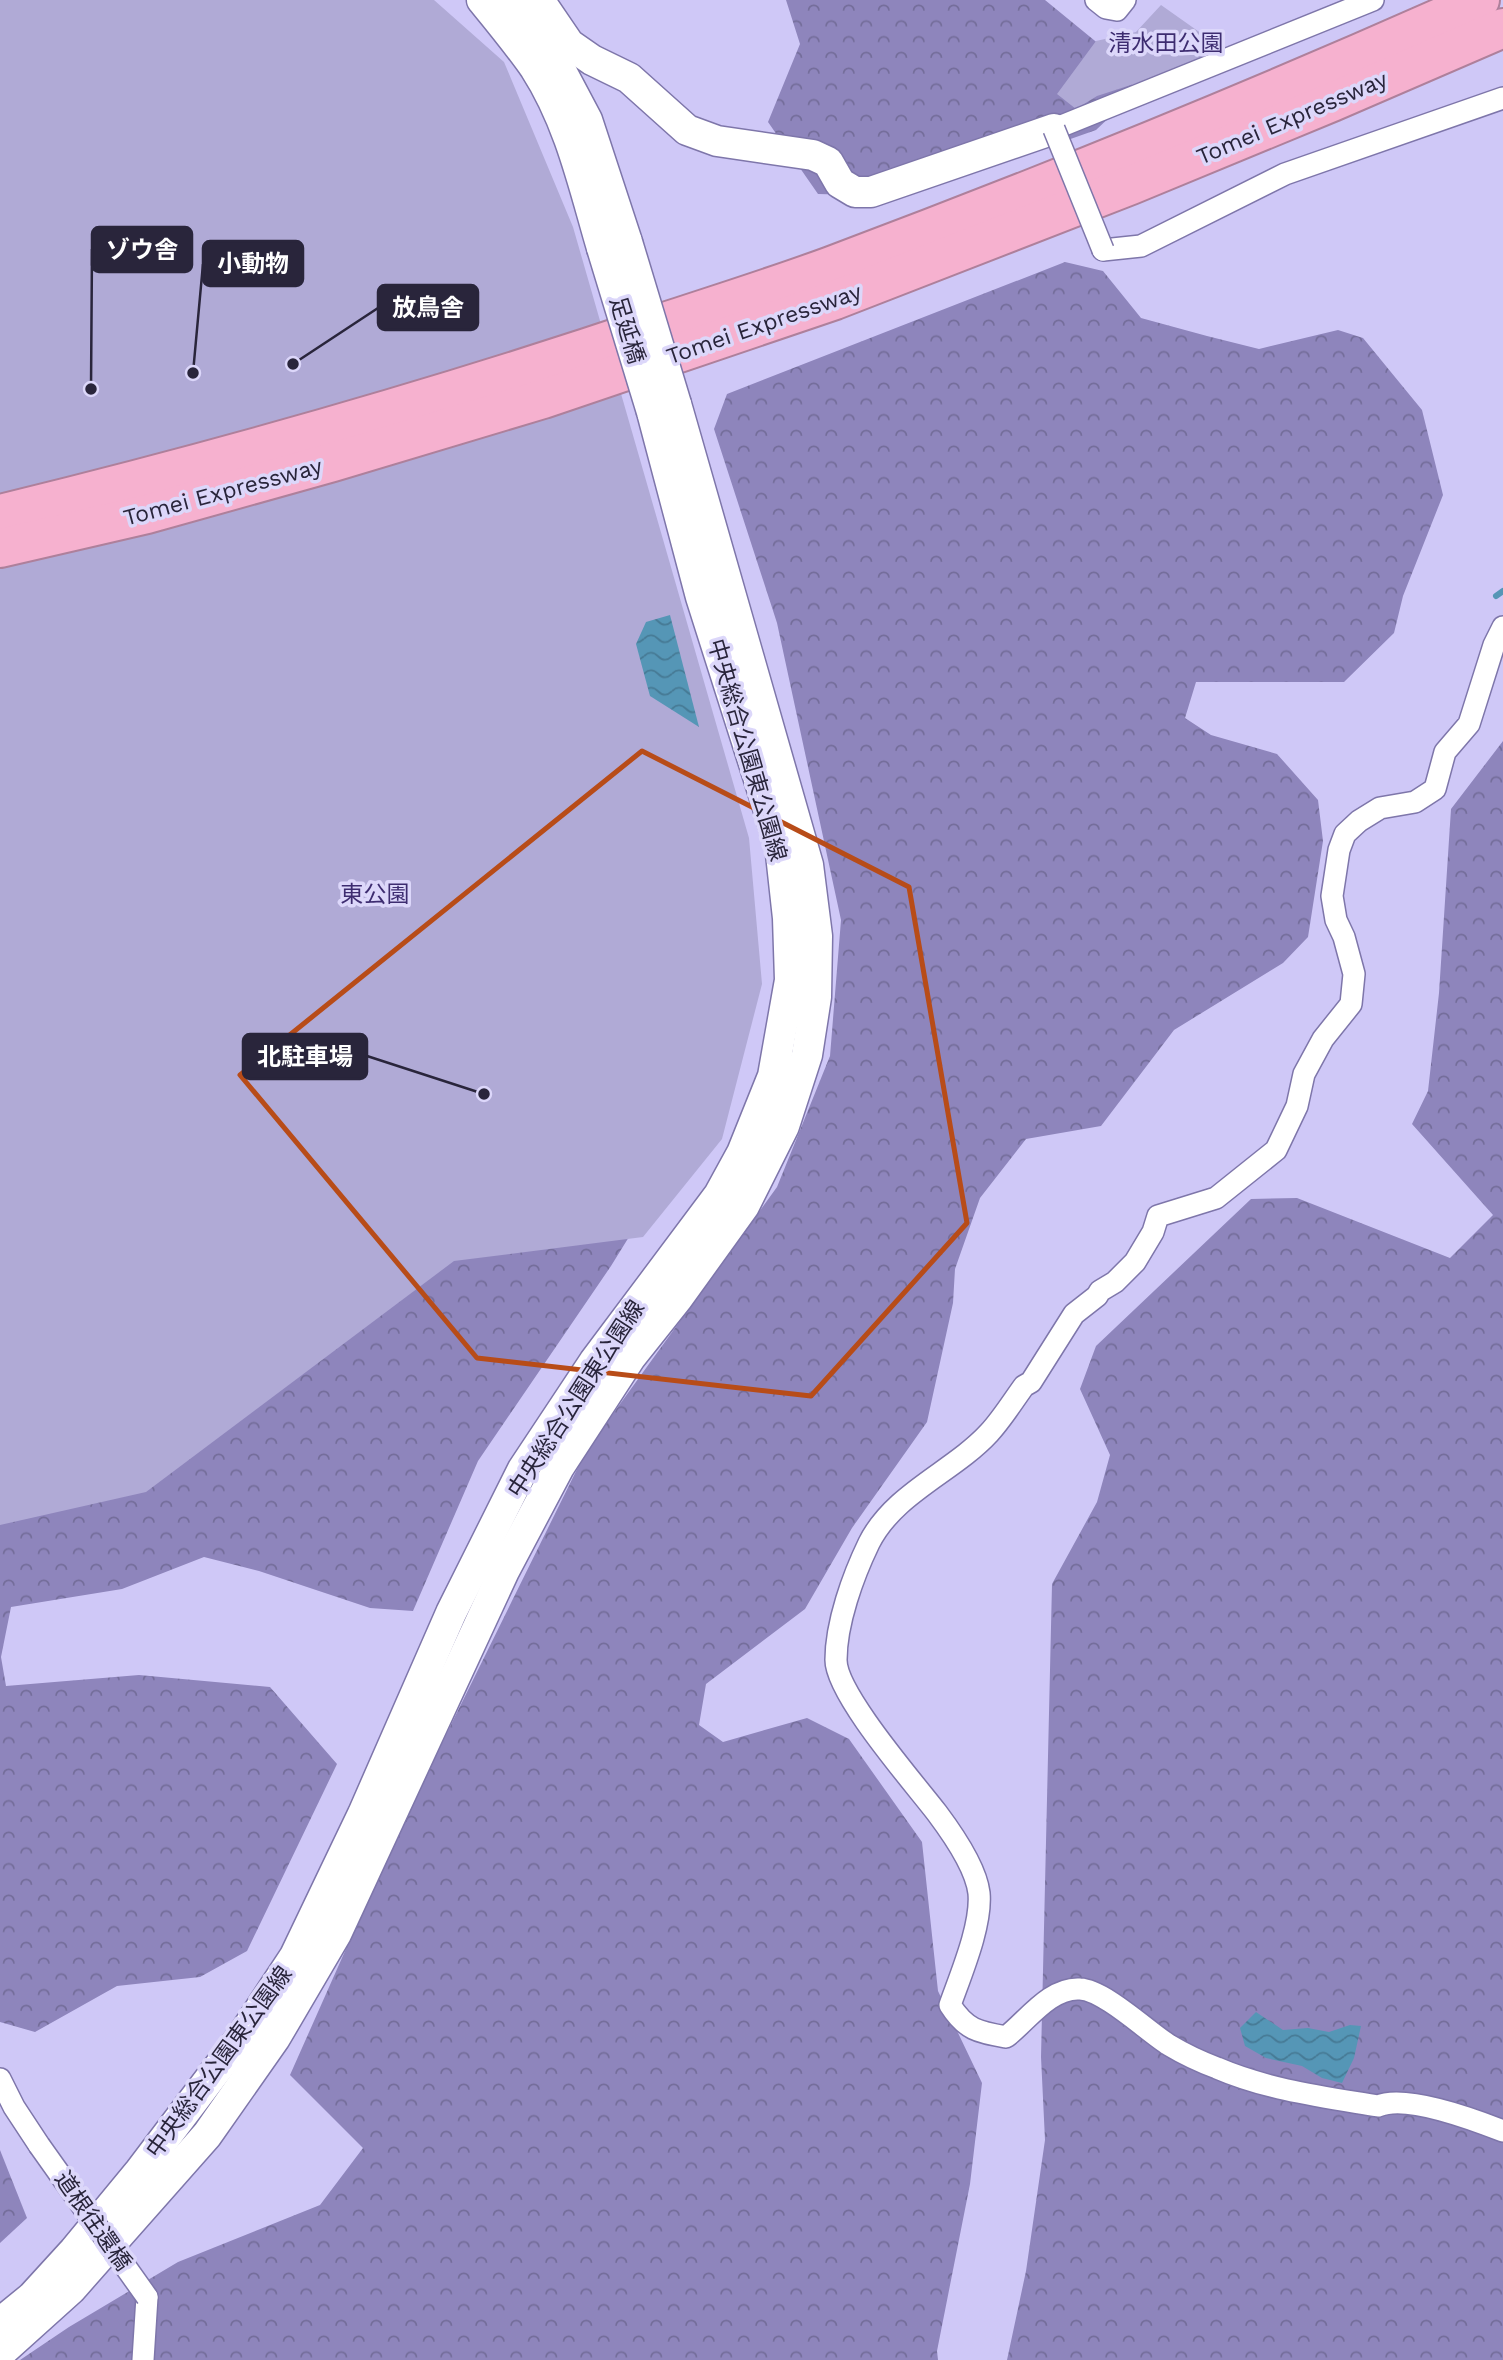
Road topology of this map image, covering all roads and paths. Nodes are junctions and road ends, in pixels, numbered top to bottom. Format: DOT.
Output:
graph roads {
  1 [pos="482,0"];
  2 [pos="512,0"];
  3 [pos="540,0"];
  4 [pos="1096,0"];
  5 [pos="1125,0"];
  6 [pos="1373,0"];
  7 [pos="1480,0"];
  8 [pos="1503,27"];
  9 [pos="1503,98"];
  10 [pos="1054,129"];
  11 [pos="615,245"];
  12 [pos="664,408"];
  13 [pos="0,514"];
  14 [pos="0,548"];
  15 [pos="712,580"];
  16 [pos="1503,627"];
  17 [pos="0,2079"];
  18 [pos="1503,2131"];
  19 [pos="0,2323"];
  20 [pos="0,2353"];
  21 [pos="143,2360"];
  1 -- 11 [label="street"];
  2 -- 11 [label="street"];
  3 -- 10 [label="street"];
  4 -- 5 [label="street"];
  6 -- 10 [label="street"];
  7 -- 13 [label="highway, Tomei Expressway"];
  8 -- 14 [label="highway, Tomei Expressway"];
  9 -- 10 [label="street, bridge"];
  11 -- 12 [label="street, 足延橋, bridge"];
  12 -- 15 [label="street"];
  12 -- 15 [label="street, 中央総合公園東公園線"];
  15 -- 19 [label="street, 中央総合公園東公園線"];
  15 -- 20 [label="street"];
  16 -- 18 [label="street"];
  17 -- 21 [label="street, 道根往還橋, bridge"];
}
